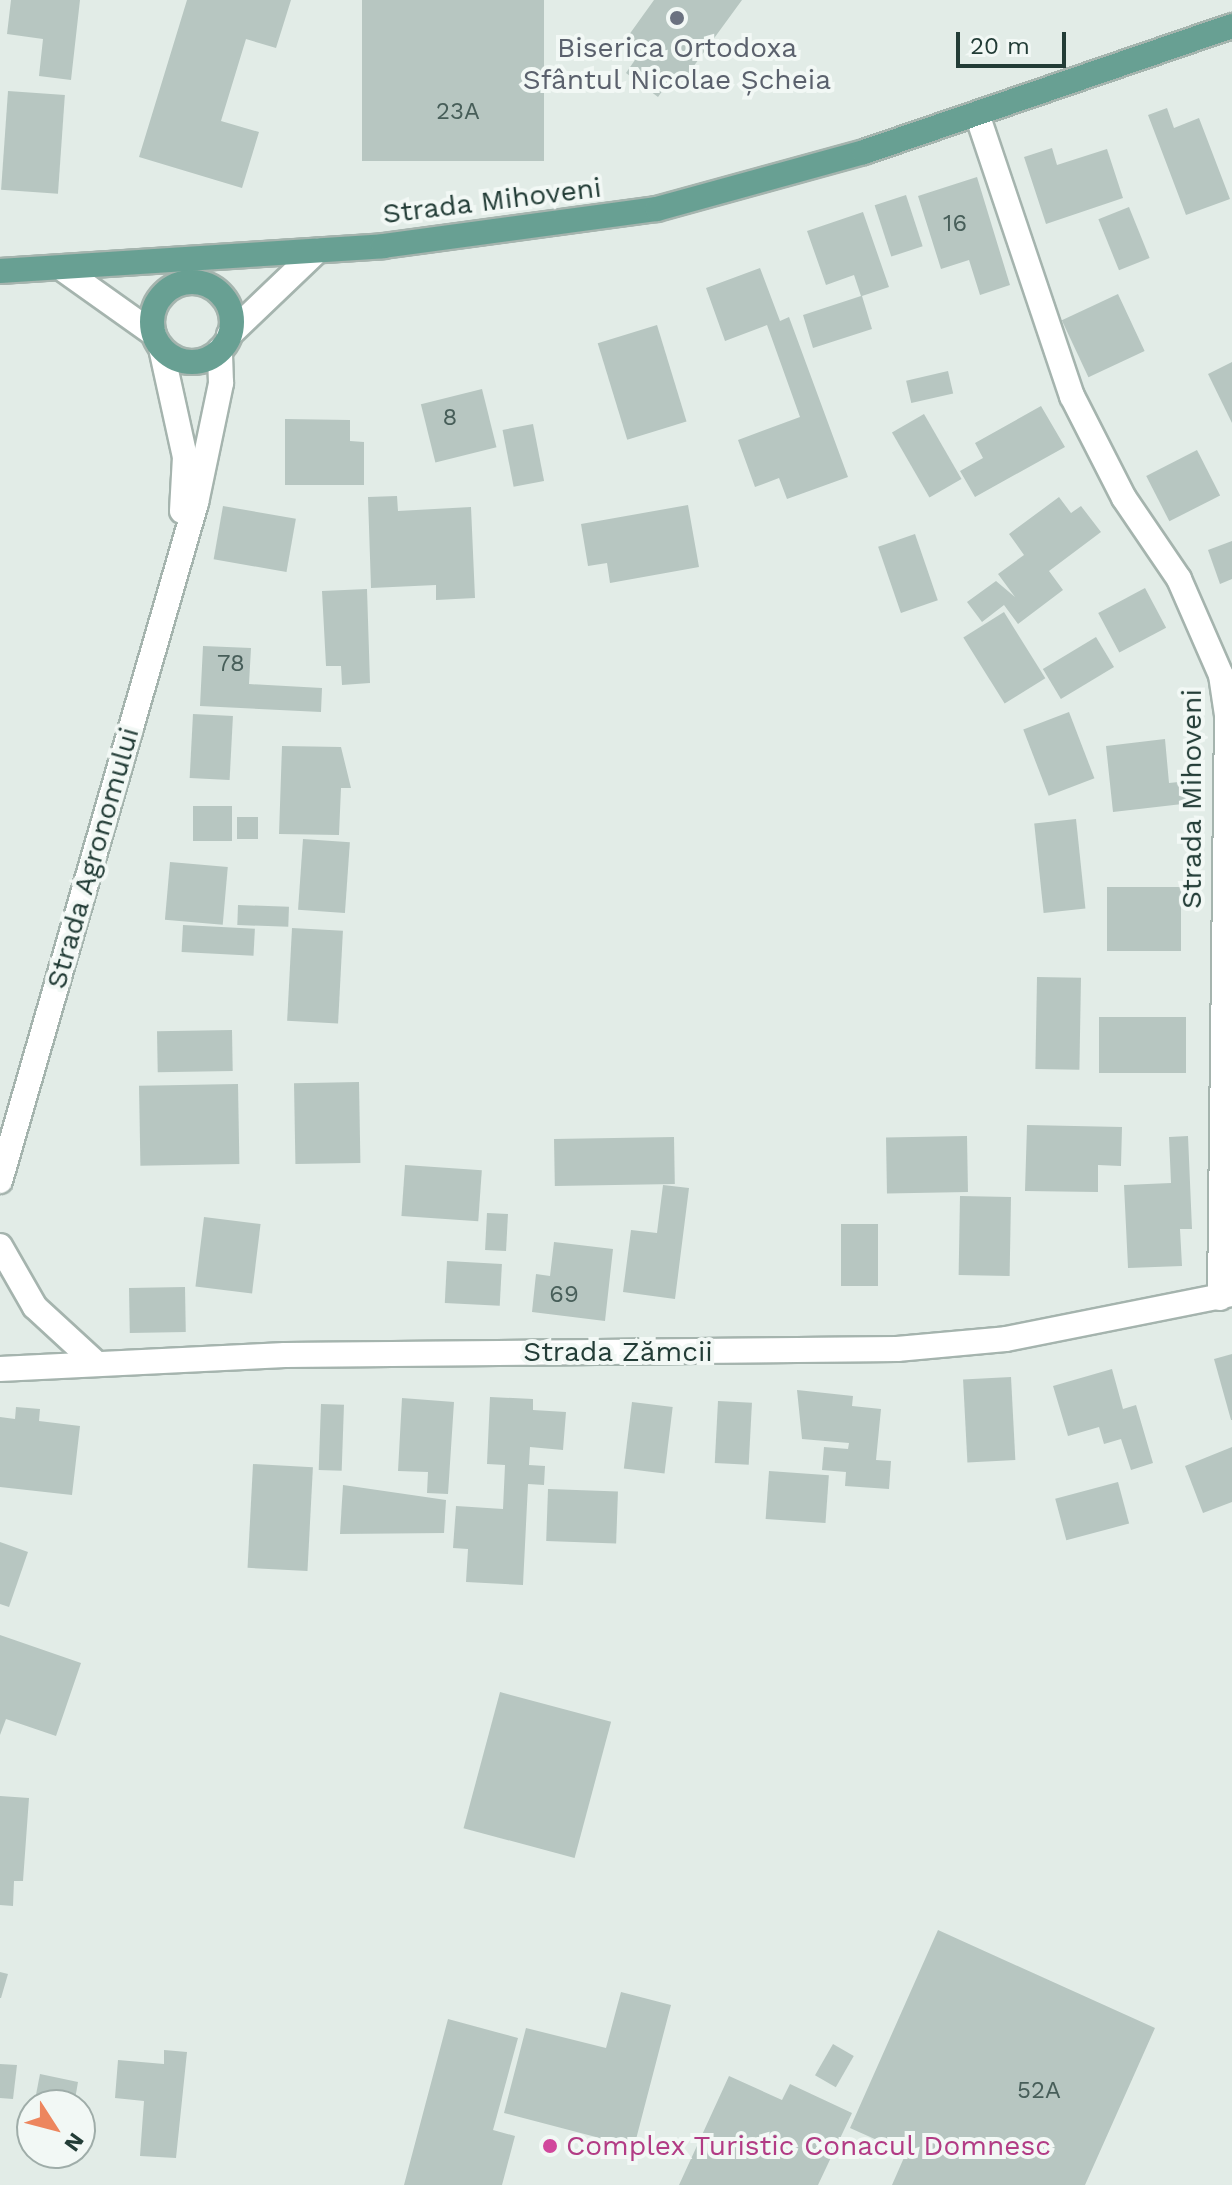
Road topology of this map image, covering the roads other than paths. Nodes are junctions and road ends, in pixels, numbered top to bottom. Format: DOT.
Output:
graph roads {
  1 [pos="1232,26"];
  2 [pos="977,114"];
  3 [pos="317,251"];
  4 [pos="184,263"];
  5 [pos="64,270"];
  6 [pos="0,271"];
  7 [pos="208,286"];
  8 [pos="165,293"];
  9 [pos="157,341"];
  10 [pos="224,342"];
  11 [pos="183,533"];
  12 [pos="0,1181"];
  13 [pos="0,1246"];
  14 [pos="1226,1296"];
  15 [pos="97,1364"];
  16 [pos="0,1369"];
  1 -- 2 [label="main road, Strada Mihoveni"];
  2 -- 3 [label="main road, Strada Mihoveni"];
  2 -- 14 [label="street, Strada Mihoveni"];
  3 -- 4 [label="main road, Strada Mihoveni"];
  3 -- 10 [label="street"];
  4 -- 5 [label="main road, Strada Mihoveni"];
  4 -- 7 [label="main road"];
  4 -- 8 [label="main road"];
  5 -- 6 [label="main road, Strada Mihoveni"];
  5 -- 9 [label="street"];
  7 -- 8 [label="main road"];
  7 -- 10 [label="main road"];
  8 -- 9 [label="main road"];
  9 -- 10 [label="main road"];
  9 -- 11 [label="street, Strada Agronomului"];
  10 -- 11 [label="street, Strada Agronomului"];
  11 -- 12 [label="street, Strada Agronomului"];
  13 -- 15 [label="street"];
  14 -- 15 [label="street, Strada Zămcii"];
  15 -- 16 [label="street, Strada Zămcii"];
}
